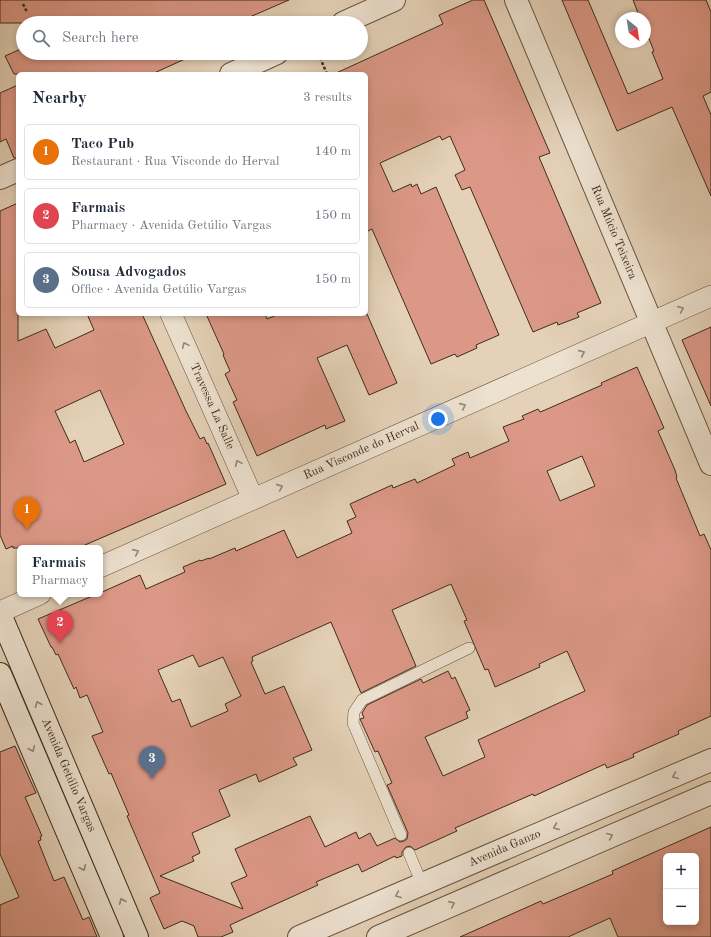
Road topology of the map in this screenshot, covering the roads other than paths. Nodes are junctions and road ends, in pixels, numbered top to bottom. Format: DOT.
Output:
graph roads {
  1 [pos="394,0"];
  2 [pos="516,0"];
  3 [pos="359,16"];
  4 [pos="262,60"];
  5 [pos="235,72"];
  6 [pos="16,171"];
  7 [pos="0,178"];
  8 [pos="711,296"];
  9 [pos="172,316"];
  10 [pos="652,322"];
  11 [pos="711,464"];
  12 [pos="253,499"];
  13 [pos="103,566"];
  14 [pos="36,597"];
  15 [pos="2,622"];
  16 [pos="469,648"];
  17 [pos="0,674"];
  18 [pos="711,760"];
  19 [pos="711,793"];
  20 [pos="401,835"];
  21 [pos="409,853"];
  22 [pos="492,854"];
  23 [pos="504,882"];
  24 [pos="422,884"];
  25 [pos="112,937"];
  26 [pos="137,937"];
  27 [pos="299,937"];
  28 [pos="378,937"];
  1 -- 3 [label="street"];
  2 -- 10 [label="street, Rua Múcio Teixeira"];
  4 -- 5 [label="street"];
  6 -- 7 [label="street"];
  10 -- 8 [label="street, Rua Visconde do Herval, one-way"];
  12 -- 9 [label="street, Travessa La Salle, one-way"];
  10 -- 11 [label="street, Rua Múcio Teixeira"];
  12 -- 10 [label="street, Rua Visconde do Herval, one-way"];
  13 -- 12 [label="street, Rua Visconde do Herval, one-way"];
  14 -- 15 [label="street"];
  26 -- 15 [label="street, Avenida Getúlio Vargas, one-way"];
  16 -- 20 [label="lane"];
  17 -- 25 [label="street, Avenida Getúlio Vargas, one-way"];
  18 -- 22 [label="street, Avenida Ganzo, one-way"];
  23 -- 19 [label="street, one-way"];
  21 -- 24 [label="lane"];
  22 -- 23 [label="street"];
  22 -- 24 [label="street, Avenida Ganzo"];
  28 -- 23 [label="street, one-way"];
  24 -- 27 [label="street, Avenida Ganzo, one-way"];
}
